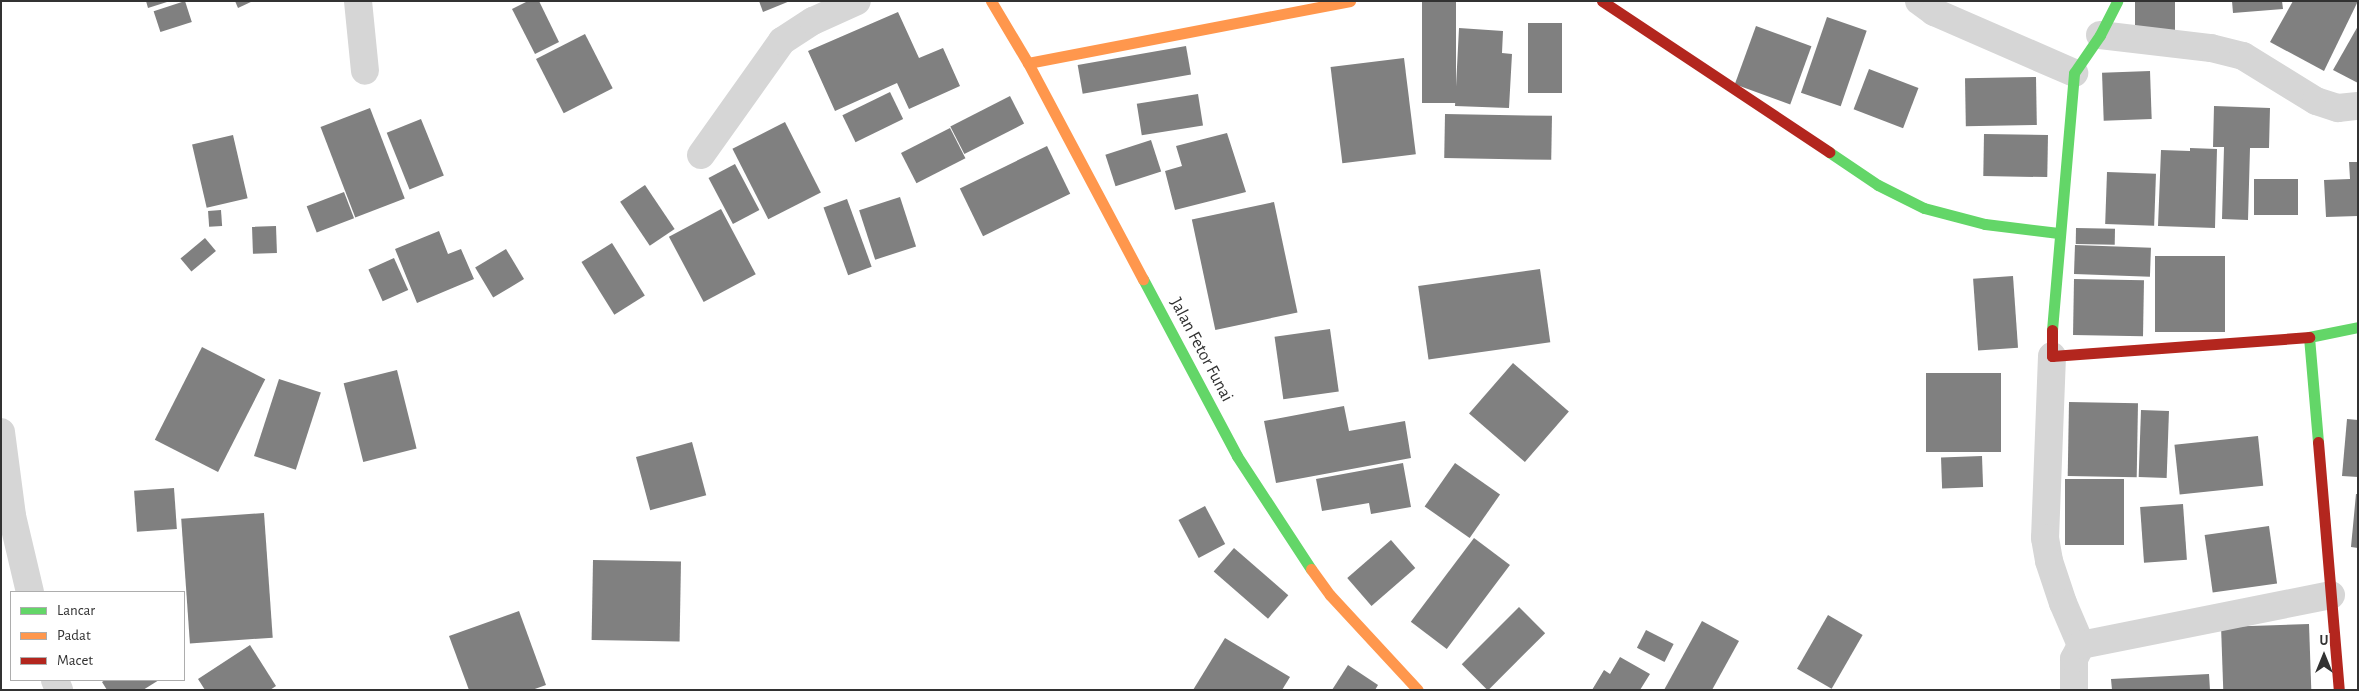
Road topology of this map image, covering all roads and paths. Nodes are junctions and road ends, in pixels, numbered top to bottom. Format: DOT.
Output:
graph roads {
  1 [pos="358,1"];
  2 [pos="857,1"];
  3 [pos="991,1"];
  4 [pos="1350,1"];
  5 [pos="1602,1"];
  6 [pos="1919,1"];
  7 [pos="2117,1"];
  8 [pos="2100,35"];
  9 [pos="1028,63"];
  10 [pos="364,70"];
  11 [pos="2074,73"];
  12 [pos="2358,106"];
  13 [pos="701,155"];
  14 [pos="2058,233"];
  15 [pos="2358,327"];
  16 [pos="2309,336"];
  17 [pos="2052,356"];
  18 [pos="1,432"];
  19 [pos="30,591"];
  20 [pos="2332,595"];
  21 [pos="2081,645"];
  22 [pos="1417,689"];
  23 [pos="2074,690"];
  24 [pos="2339,690"];
  1 -- 10 [label="street"];
  2 -- 13 [label="street"];
  3 -- 9 [label="street, Jalan Fetor Funai"];
  4 -- 9 [label="street"];
  5 -- 14 [label="street"];
  6 -- 11 [label="street"];
  7 -- 8 [label="street"];
  8 -- 11 [label="street"];
  8 -- 12 [label="street"];
  9 -- 22 [label="street, Jalan Fetor Funai"];
  11 -- 14 [label="street"];
  14 -- 17 [label="street"];
  15 -- 16 [label="street"];
  16 -- 17 [label="street"];
  16 -- 20 [label="street"];
  17 -- 21 [label="street"];
  18 -- 19 [label="street"];
  20 -- 21 [label="street"];
  20 -- 24 [label="street"];
  21 -- 23 [label="street"];
}
